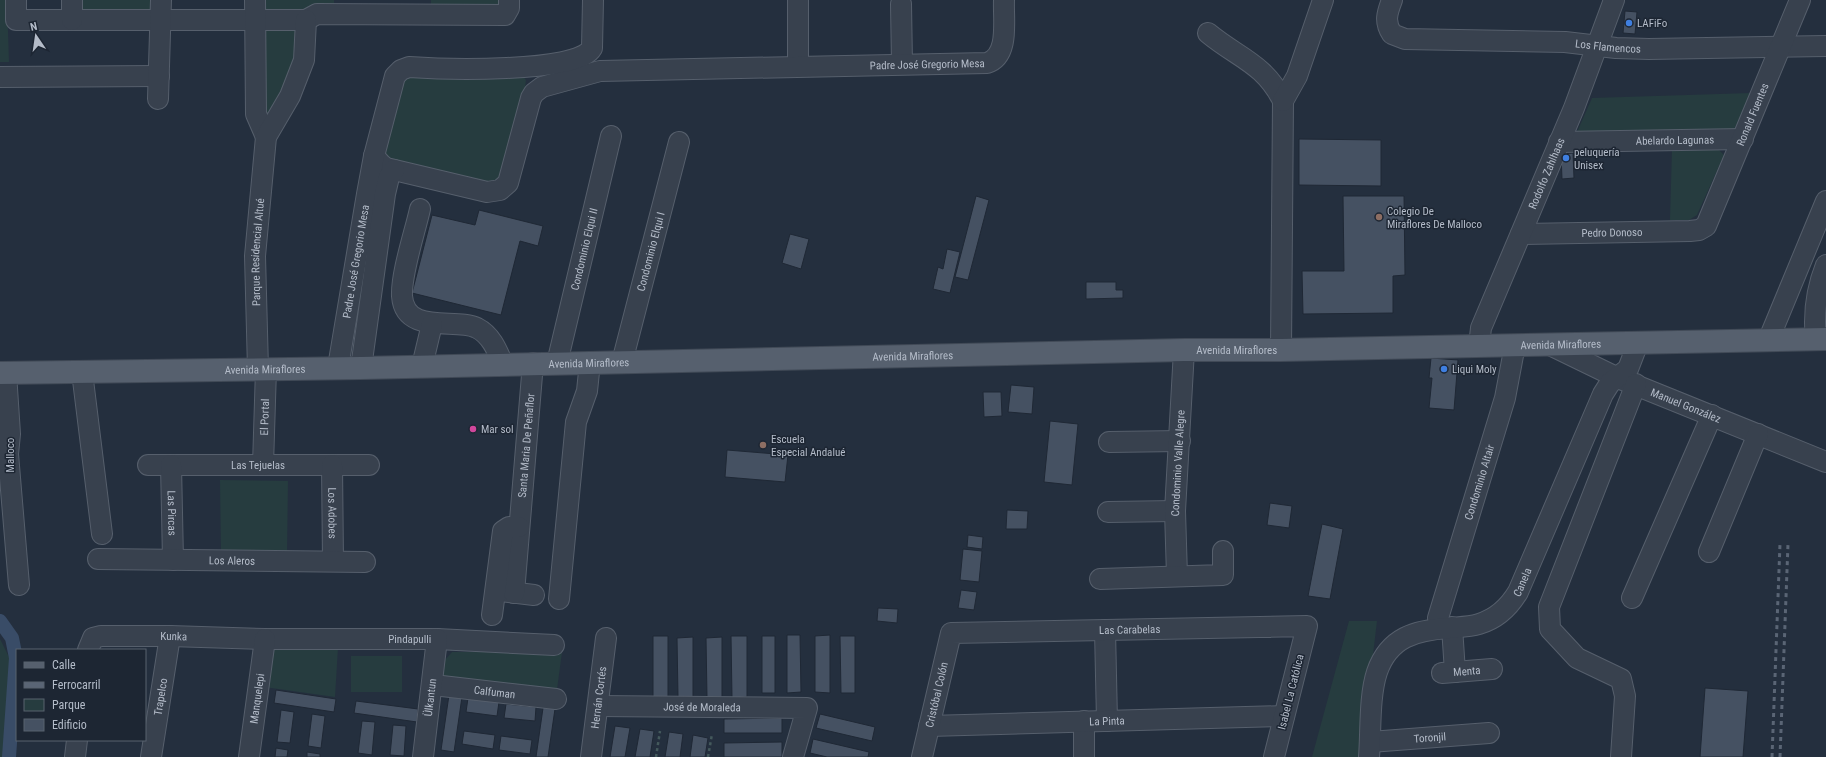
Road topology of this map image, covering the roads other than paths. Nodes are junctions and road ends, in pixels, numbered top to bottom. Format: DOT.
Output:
graph roads {
  1 [pos="16,0"];
  2 [pos="72,0"];
  3 [pos="161,0"];
  4 [pos="255,0"];
  5 [pos="509,0"];
  6 [pos="593,0"];
  7 [pos="798,0"];
  8 [pos="1004,0"];
  9 [pos="1323,0"];
  10 [pos="1392,0"];
  11 [pos="1614,0"];
  12 [pos="1800,0"];
  13 [pos="901,4"];
  14 [pos="342,7"];
  15 [pos="428,7"];
  16 [pos="72,20"];
  17 [pos="161,20"];
  18 [pos="255,20"];
  19 [pos="306,20"];
  20 [pos="1208,33"];
  21 [pos="1598,46"];
  22 [pos="1781,46"];
  23 [pos="1826,46"];
  24 [pos="587,54"];
  25 [pos="902,64"];
  26 [pos="798,66"];
  27 [pos="523,68"];
  28 [pos="600,71"];
  29 [pos="159,76"];
  30 [pos="0,78"];
  31 [pos="531,98"];
  32 [pos="158,99"];
  33 [pos="1283,100"];
  34 [pos="611,136"];
  35 [pos="266,137"];
  36 [pos="1743,139"];
  37 [pos="679,142"];
  38 [pos="1559,142"];
  39 [pos="374,156"];
  40 [pos="394,170"];
  41 [pos="1826,202"];
  42 [pos="420,209"];
  43 [pos="1703,228"];
  44 [pos="1521,234"];
  45 [pos="1826,265"];
  46 [pos="432,324"];
  47 [pos="1821,340"];
  48 [pos="1768,341"];
  49 [pos="1638,343"];
  50 [pos="1548,344"];
  51 [pos="1515,345"];
  52 [pos="1479,346"];
  53 [pos="1184,350"];
  54 [pos="1281,350"];
  55 [pos="590,362"];
  56 [pos="622,362"];
  57 [pos="557,363"];
  58 [pos="503,364"];
  59 [pos="533,364"];
  60 [pos="422,366"];
  61 [pos="338,367"];
  62 [pos="362,368"];
  63 [pos="259,369"];
  64 [pos="82,372"];
  65 [pos="3,374"];
  66 [pos="1627,381"];
  67 [pos="1712,415"];
  68 [pos="1758,434"];
  69 [pos="1180,441"];
  70 [pos="1109,442"];
  71 [pos="1826,462"];
  72 [pos="148,465"];
  73 [pos="171,465"];
  74 [pos="257,465"];
  75 [pos="332,465"];
  76 [pos="369,465"];
  77 [pos="1174,511"];
  78 [pos="1108,512"];
  79 [pos="102,534"];
  80 [pos="1223,551"];
  81 [pos="1709,552"];
  82 [pos="98,559"];
  83 [pos="173,560"];
  84 [pos="333,561"];
  85 [pos="365,562"];
  86 [pos="1177,576"];
  87 [pos="1100,578"];
  88 [pos="19,585"];
  89 [pos="505,592"];
  90 [pos="534,595"];
  91 [pos="1632,598"];
  92 [pos="559,599"];
  93 [pos="492,614"];
  94 [pos="1445,623"];
  95 [pos="1307,626"];
  96 [pos="1105,630"];
  97 [pos="951,633"];
  98 [pos="170,636"];
  99 [pos="606,638"];
  100 [pos="265,639"];
  101 [pos="437,639"];
  102 [pos="554,645"];
  103 [pos="88,649"];
  104 [pos="1492,669"];
  105 [pos="433,685"];
  106 [pos="556,699"];
  107 [pos="598,706"];
  108 [pos="1284,716"];
  109 [pos="1084,721"];
  110 [pos="1107,721"];
  111 [pos="929,726"];
  112 [pos="1489,733"];
  113 [pos="77,741"];
  114 [pos="1370,750"];
  115 [pos="75,757"];
  116 [pos="151,757"];
  117 [pos="249,757"];
  118 [pos="424,757"];
  119 [pos="591,757"];
  120 [pos="793,757"];
  121 [pos="922,757"];
  122 [pos="1084,757"];
  123 [pos="1274,757"];
  124 [pos="1621,757"];
  1 -- 16 [label="street"];
  2 -- 16 [label="street"];
  3 -- 17 [label="street"];
  4 -- 18 [label="street"];
  5 -- 15 [label="street"];
  6 -- 24 [label="street"];
  7 -- 26 [label="street"];
  8 -- 25 [label="street, Padre José Gregorio Mesa"];
  9 -- 33 [label="street"];
  10 -- 21 [label="street, Los Flamencos"];
  11 -- 21 [label="street, Rodolfo Zahlhaas"];
  12 -- 22 [label="street, Ronald Fuentes"];
  13 -- 25 [label="street"];
  14 -- 15 [label="street"];
  14 -- 19 [label="street"];
  16 -- 17 [label="street"];
  17 -- 18 [label="street"];
  17 -- 29 [label="street"];
  18 -- 19 [label="street"];
  18 -- 35 [label="street"];
  19 -- 35 [label="street"];
  20 -- 33 [label="street"];
  21 -- 22 [label="street, Los Flamencos"];
  21 -- 38 [label="street, Rodolfo Zahlhaas"];
  22 -- 23 [label="street, Los Flamencos"];
  22 -- 36 [label="street, Ronald Fuentes"];
  24 -- 27 [label="street, Padre José Gregorio Mesa"];
  24 -- 28 [label="street"];
  25 -- 26 [label="street, Padre José Gregorio Mesa"];
  26 -- 28 [label="street, Padre José Gregorio Mesa"];
  27 -- 31 [label="street"];
  27 -- 39 [label="street, Padre José Gregorio Mesa"];
  28 -- 31 [label="street, Padre José Gregorio Mesa"];
  29 -- 30 [label="street"];
  29 -- 32 [label="street"];
  31 -- 40 [label="street"];
  33 -- 54 [label="street"];
  34 -- 57 [label="street, Condominio Elqui II"];
  35 -- 63 [label="street, Parque Residencial Altué"];
  36 -- 38 [label="street, Abelardo Lagunas"];
  36 -- 43 [label="street, Ronald Fuentes"];
  37 -- 56 [label="street, Condominio Elqui I"];
  38 -- 44 [label="street, Rodolfo Zahlhaas"];
  39 -- 40 [label="street"];
  39 -- 61 [label="street, Padre José Gregorio Mesa"];
  40 -- 62 [label="street, Padre José Gregorio Mesa"];
  41 -- 48 [label="street"];
  42 -- 46 [label="street"];
  43 -- 44 [label="street, Pedro Donoso"];
  44 -- 52 [label="street, Rodolfo Zahlhaas"];
  45 -- 47 [label="street"];
  46 -- 58 [label="street"];
  46 -- 60 [label="street"];
  47 -- 48 [label="main road, Avenida Miraflores"];
  48 -- 49 [label="main road, Avenida Miraflores"];
  49 -- 50 [label="main road, Avenida Miraflores"];
  49 -- 66 [label="street, Canela"];
  50 -- 51 [label="main road, Avenida Miraflores"];
  50 -- 66 [label="street, Manuel González"];
  51 -- 52 [label="main road, Avenida Miraflores"];
  51 -- 94 [label="street, Condominio Altair"];
  52 -- 54 [label="main road, Avenida Miraflores"];
  53 -- 54 [label="main road, Avenida Miraflores"];
  53 -- 56 [label="main road, Avenida Miraflores"];
  53 -- 69 [label="street, Condominio Valle Alegre"];
  55 -- 56 [label="main road, Avenida Miraflores"];
  55 -- 57 [label="main road, Avenida Miraflores"];
  55 -- 92 [label="street"];
  57 -- 59 [label="main road, Avenida Miraflores"];
  58 -- 59 [label="main road, Avenida Miraflores"];
  58 -- 60 [label="main road, Avenida Miraflores"];
  59 -- 89 [label="street, Santa Maria De Peñaflor"];
  60 -- 62 [label="main road, Avenida Miraflores"];
  61 -- 62 [label="main road, Avenida Miraflores"];
  61 -- 63 [label="main road, Avenida Miraflores"];
  63 -- 64 [label="main road, Avenida Miraflores"];
  63 -- 74 [label="street, El Portal"];
  64 -- 65 [label="main road, Avenida Miraflores"];
  64 -- 79 [label="street"];
  65 -- 88 [label="street, Malloco"];
  66 -- 67 [label="street, Manuel González"];
  66 -- 94 [label="street, Canela"];
  66 -- 124 [label="street"];
  67 -- 68 [label="street, Manuel González"];
  67 -- 91 [label="street"];
  68 -- 71 [label="street, Manuel González"];
  68 -- 81 [label="street"];
  69 -- 70 [label="street"];
  69 -- 77 [label="street, Condominio Valle Alegre"];
  72 -- 73 [label="street, Las Tejuelas"];
  73 -- 74 [label="street, Las Tejuelas"];
  73 -- 83 [label="street, Las Pircas"];
  74 -- 75 [label="street, Las Tejuelas"];
  75 -- 76 [label="street, Las Tejuelas"];
  75 -- 84 [label="street, Los Adobes"];
  77 -- 78 [label="street"];
  77 -- 86 [label="street, Condominio Valle Alegre"];
  80 -- 86 [label="street"];
  82 -- 83 [label="street, Los Aleros"];
  83 -- 84 [label="street, Los Aleros"];
  84 -- 85 [label="street, Los Aleros"];
  86 -- 87 [label="street"];
  89 -- 90 [label="street"];
  89 -- 93 [label="street, Santa Maria De Peñaflor"];
  94 -- 104 [label="street, Menta"];
  94 -- 114 [label="street, Canela"];
  95 -- 96 [label="street, Las Carabelas"];
  95 -- 108 [label="street, Isabel La Católica"];
  96 -- 97 [label="street, Las Carabelas"];
  96 -- 110 [label="street"];
  97 -- 111 [label="street, Cristóbal Colón"];
  98 -- 100 [label="street, Kunka"];
  98 -- 103 [label="street, Kunka"];
  98 -- 116 [label="street, Trapelco"];
  99 -- 107 [label="street, Hernán Cortés"];
  100 -- 101 [label="street, Pindapulli"];
  100 -- 117 [label="street, Manquelepi"];
  101 -- 102 [label="street, Pindapulli"];
  101 -- 105 [label="street, Ülkantun"];
  105 -- 106 [label="street, Calfuman"];
  105 -- 118 [label="street, Ülkantun"];
  107 -- 119 [label="street, Hernán Cortés"];
  107 -- 120 [label="street, José de Moraleda"];
  108 -- 110 [label="street, La Pinta"];
  108 -- 123 [label="street, Isabel La Católica"];
  109 -- 110 [label="street, La Pinta"];
  109 -- 111 [label="street, La Pinta"];
  109 -- 122 [label="street"];
  111 -- 121 [label="street, Cristóbal Colón"];
  112 -- 114 [label="street, Toronjil"];
  113 -- 115 [label="street"];
}
